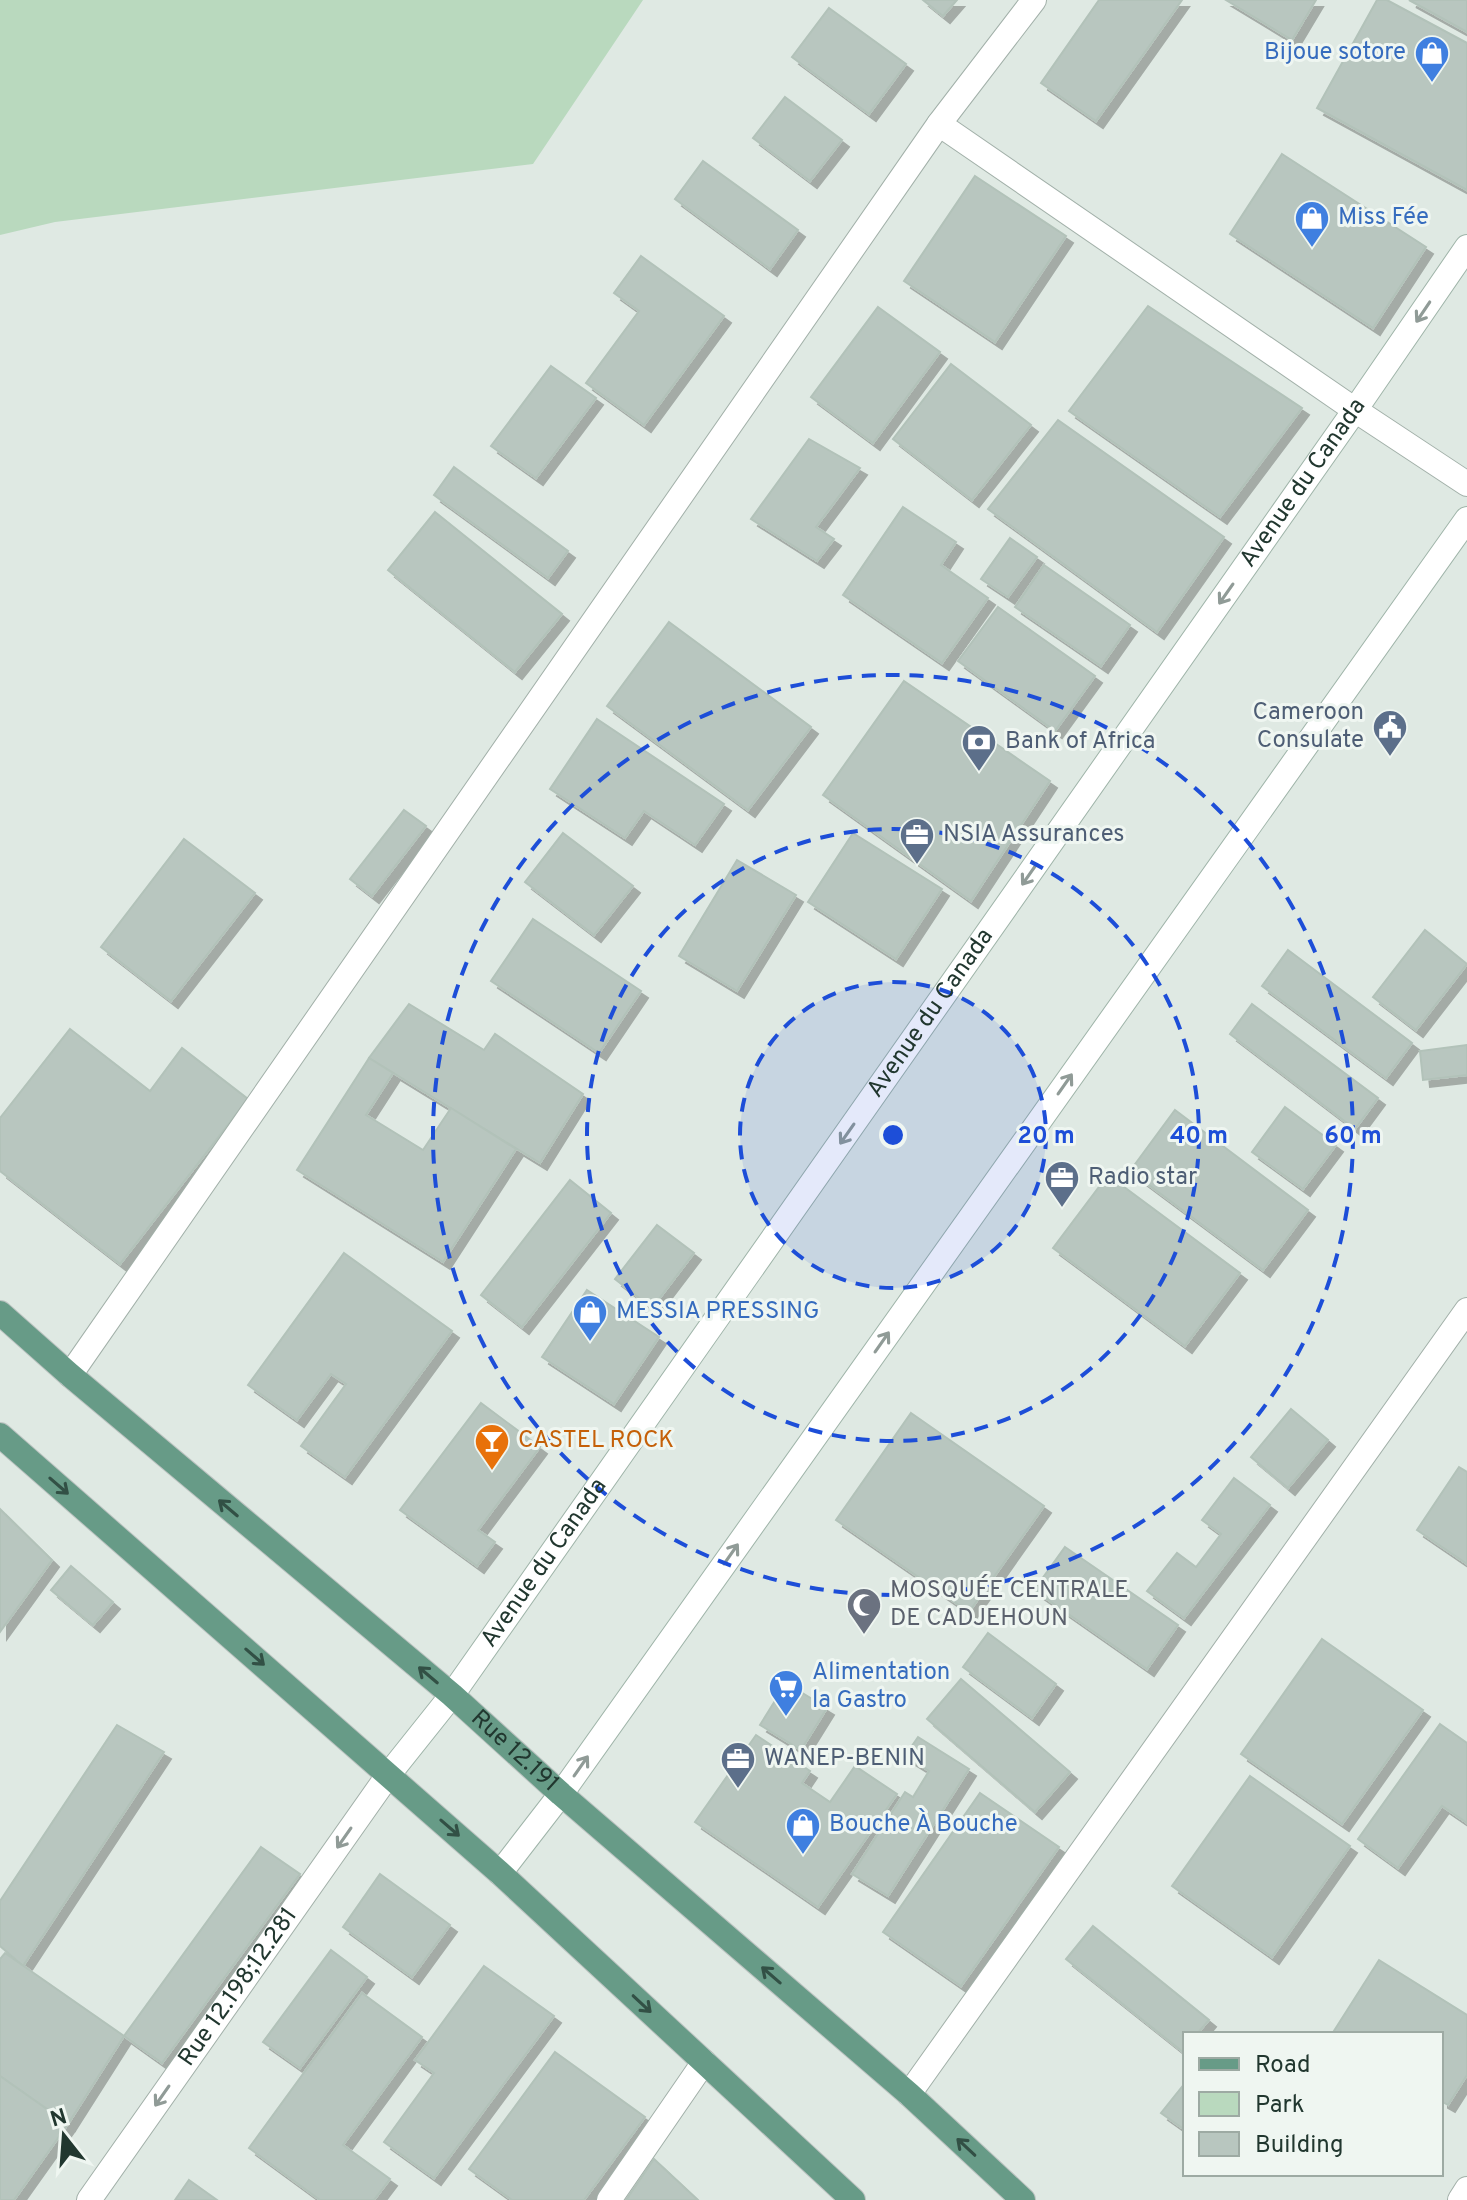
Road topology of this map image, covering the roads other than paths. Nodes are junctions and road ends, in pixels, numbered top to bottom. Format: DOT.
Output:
graph roads {
  1 [pos="1034,0"];
  2 [pos="939,124"];
  3 [pos="1467,247"];
  4 [pos="1355,410"];
  5 [pos="1467,484"];
  6 [pos="1467,519"];
  7 [pos="1467,1310"];
  8 [pos="0,1313"];
  9 [pos="70,1375"];
  10 [pos="0,1435"];
  11 [pos="452,1695"];
  12 [pos="389,1774"];
  13 [pos="561,1794"];
  14 [pos="500,1873"];
  15 [pos="704,2062"];
  16 [pos="909,2094"];
  17 [pos="1467,2189"];
  18 [pos="89,2200"];
  19 [pos="609,2200"];
  20 [pos="853,2200"];
  21 [pos="1023,2200"];
  22 [pos="1460,2200"];
  1 -- 2 [label="street"];
  2 -- 4 [label="street"];
  2 -- 9 [label="street"];
  3 -- 4 [label="street, Avenue du Canada, one-way"];
  4 -- 5 [label="street"];
  4 -- 11 [label="street, Avenue du Canada, one-way"];
  13 -- 6 [label="street, one-way"];
  7 -- 16 [label="street"];
  8 -- 9 [label="main road, Rue 12.191"];
  11 -- 9 [label="main road, Rue 12.191, one-way"];
  10 -- 12 [label="main road, one-way"];
  11 -- 12 [label="street, Avenue du Canada"];
  11 -- 13 [label="main road, Rue 12.191"];
  12 -- 14 [label="main road, one-way"];
  12 -- 18 [label="street, Rue 12.198;12.281, one-way"];
  13 -- 14 [label="street"];
  16 -- 13 [label="main road, Rue 12.191, one-way"];
  14 -- 15 [label="main road, one-way"];
  15 -- 19 [label="street"];
  15 -- 20 [label="main road"];
  21 -- 16 [label="main road, Rue 12.191, one-way"];
  17 -- 22 [label="street"];
}
